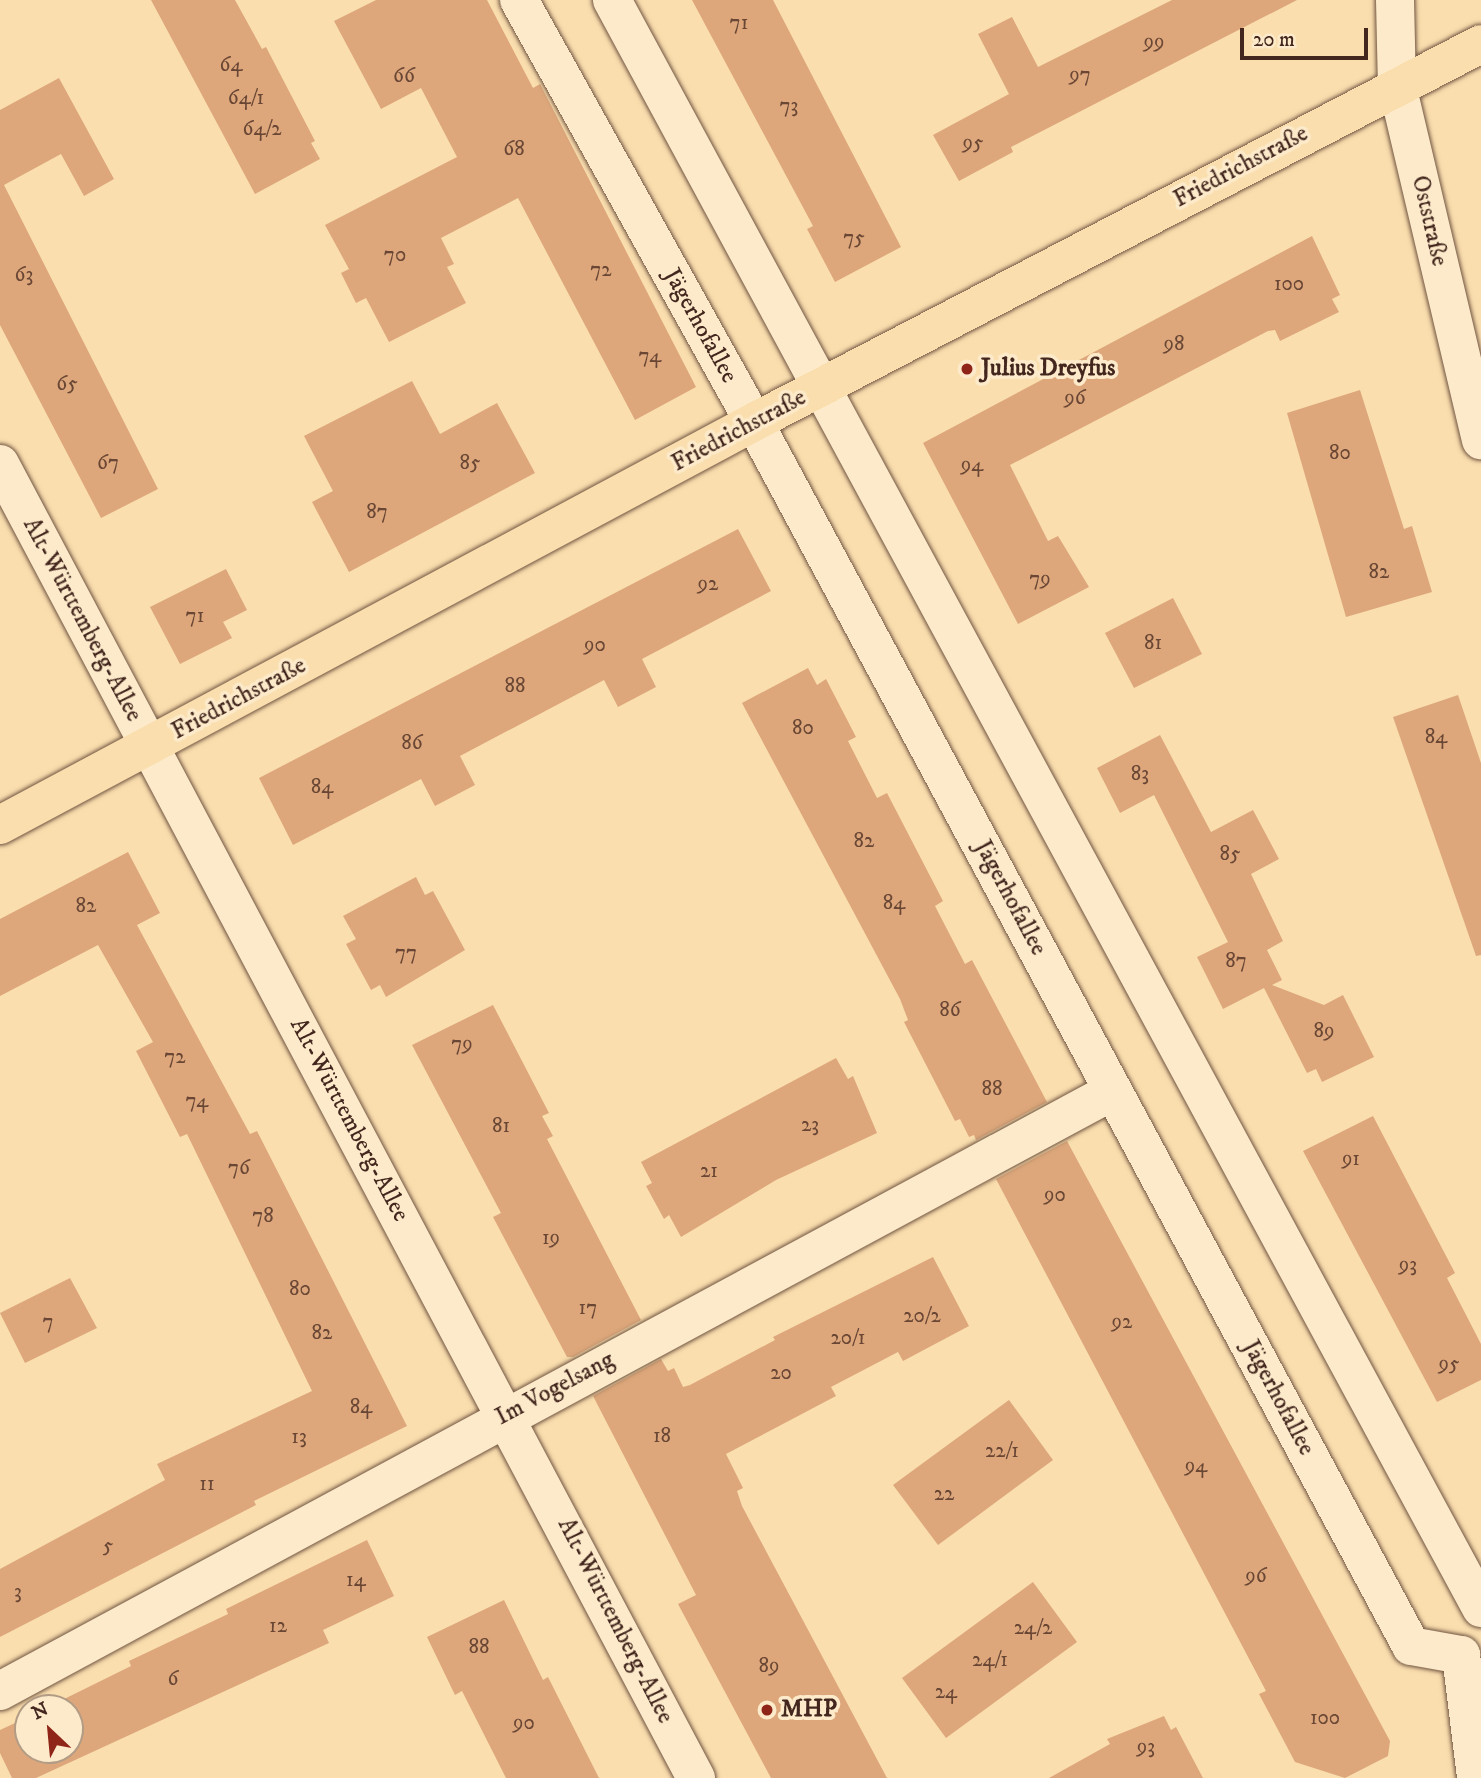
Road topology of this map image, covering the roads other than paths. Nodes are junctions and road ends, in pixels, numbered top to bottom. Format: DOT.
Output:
graph roads {
  1 [pos="519,0"];
  2 [pos="612,0"];
  3 [pos="1395,0"];
  4 [pos="1481,44"];
  5 [pos="1397,85"];
  6 [pos="823,386"];
  7 [pos="754,422"];
  8 [pos="1481,440"];
  9 [pos="0,464"];
  10 [pos="149,747"];
  11 [pos="0,825"];
  12 [pos="1113,1091"];
  13 [pos="507,1415"];
  14 [pos="1481,1608"];
  15 [pos="1471,1647"];
  16 [pos="0,1691"];
  17 [pos="696,1778"];
  18 [pos="1476,1778"];
  1 -- 7 [label="street, Jägerhofallee"];
  2 -- 6 [label="street"];
  3 -- 5 [label="street, Oststraße"];
  4 -- 5 [label="main road, Friedrichstraße"];
  5 -- 6 [label="main road, Friedrichstraße"];
  5 -- 8 [label="street, Oststraße"];
  6 -- 7 [label="main road, Friedrichstraße"];
  6 -- 14 [label="street"];
  7 -- 10 [label="main road, Friedrichstraße"];
  7 -- 12 [label="street, Jägerhofallee"];
  9 -- 10 [label="street, Alt-Württemberg-Allee"];
  10 -- 11 [label="main road, Friedrichstraße"];
  10 -- 13 [label="street, Alt-Württemberg-Allee"];
  12 -- 13 [label="street, Im Vogelsang"];
  12 -- 15 [label="street, Jägerhofallee"];
  13 -- 16 [label="street, Im Vogelsang"];
  13 -- 17 [label="street, Alt-Württemberg-Allee"];
  15 -- 18 [label="street, Jägerhofallee"];
}
